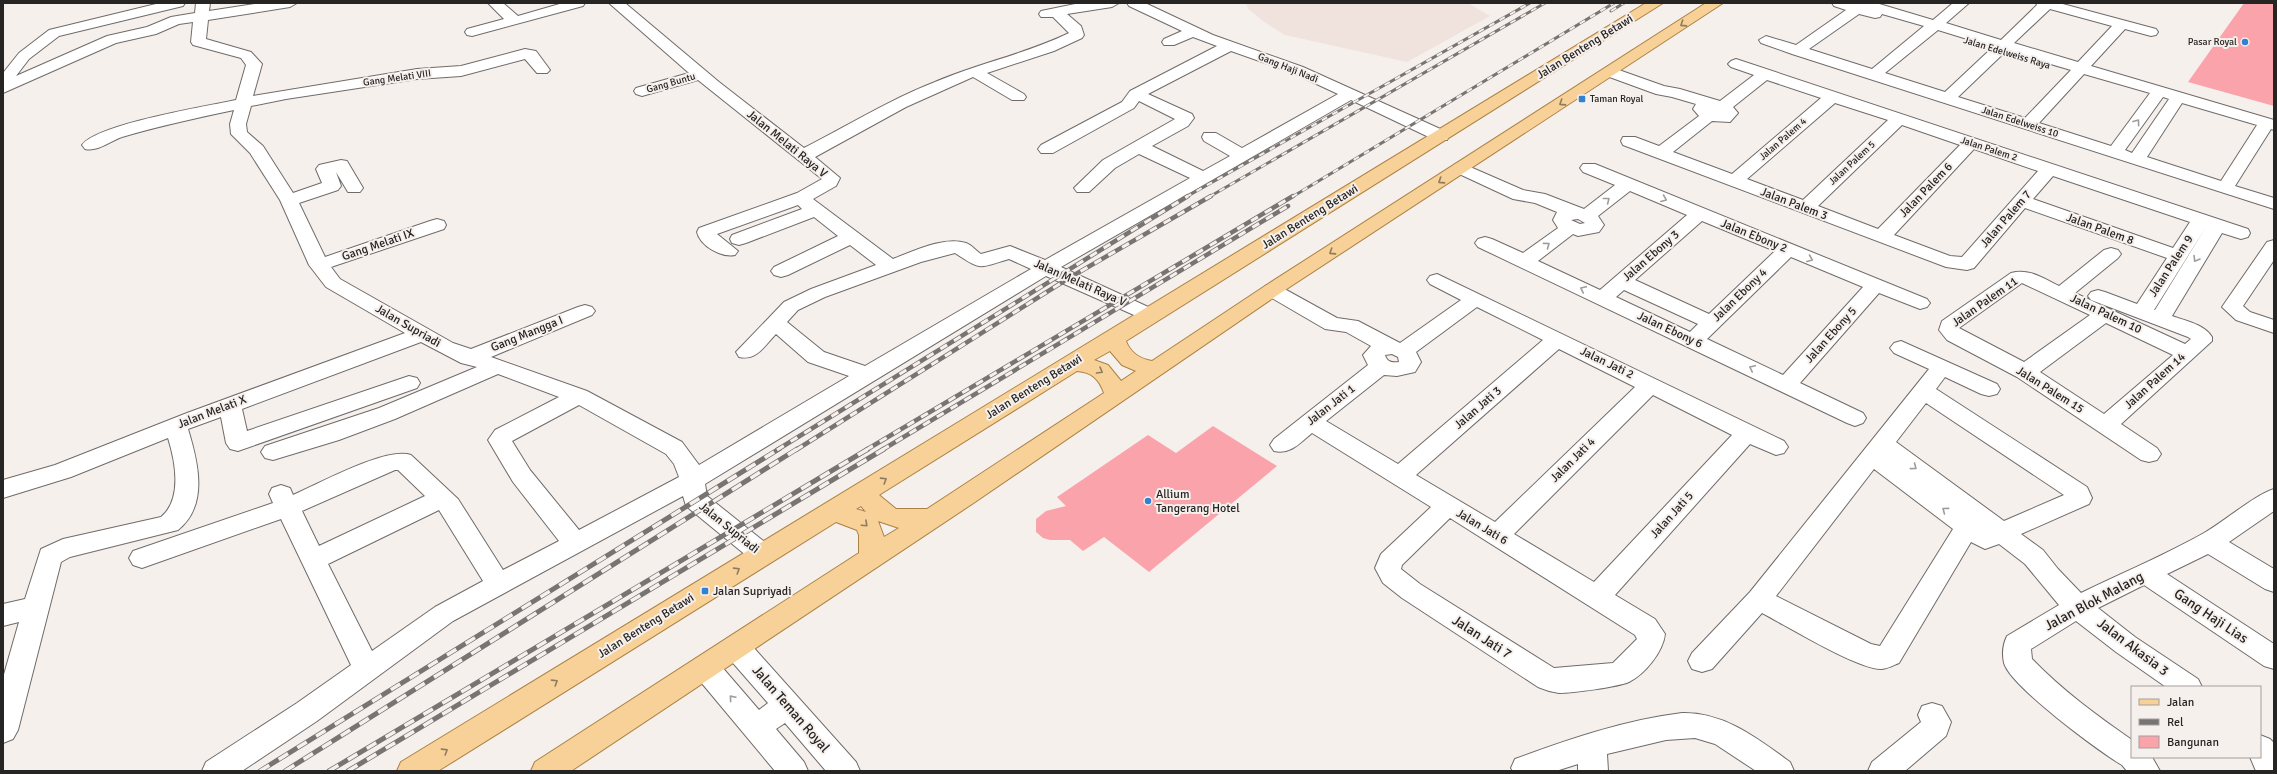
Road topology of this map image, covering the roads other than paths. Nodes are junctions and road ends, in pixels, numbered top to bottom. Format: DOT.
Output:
graph roads {
  1 [pos="178,3"];
  2 [pos="290,3"];
  3 [pos="578,3"];
  4 [pos="616,3"];
  5 [pos="1112,3"];
  6 [pos="1134,3"];
  7 [pos="1656,3"];
  8 [pos="1716,3"];
  9 [pos="1839,3"];
  10 [pos="1962,3"];
  11 [pos="500,4"];
  12 [pos="1091,4"];
  13 [pos="1861,4"];
  14 [pos="2045,4"];
  15 [pos="203,9"];
  16 [pos="1056,12"];
  17 [pos="1042,16"];
  18 [pos="523,19"];
  19 [pos="2122,24"];
  20 [pos="1932,27"];
  21 [pos="1194,31"];
  22 [pos="472,32"];
  23 [pos="2150,32"];
  24 [pos="1766,40"];
  25 [pos="1169,42"];
  26 [pos="1228,46"];
  27 [pos="2001,48"];
  28 [pos="1797,50"];
  29 [pos="1736,64"];
  30 [pos="542,70"];
  31 [pos="2078,71"];
  32 [pos="975,72"];
  33 [pos="1610,72"];
  34 [pos="701,74"];
  35 [pos="1764,74"];
  36 [pos="1874,75"];
  37 [pos="3,83"];
  38 [pos="3,88"];
  39 [pos="642,91"];
  40 [pos="1136,94"];
  41 [pos="1350,94"];
  42 [pos="2158,94"];
  43 [pos="1832,96"];
  44 [pos="1018,97"];
  45 [pos="245,98"];
  46 [pos="1947,99"];
  47 [pos="2177,100"];
  48 [pos="197,104"];
  49 [pos="1711,109"];
  50 [pos="1899,119"];
  51 [pos="2270,124"];
  52 [pos="2028,125"];
  53 [pos="1441,136"];
  54 [pos="1210,137"];
  55 [pos="1629,141"];
  56 [pos="1971,143"];
  57 [pos="91,145"];
  58 [pos="1139,147"];
  59 [pos="1047,149"];
  60 [pos="1661,153"];
  61 [pos="2114,153"];
  62 [pos="803,156"];
  63 [pos="1243,156"];
  64 [pos="2136,160"];
  65 [pos="1461,168"];
  66 [pos="1589,168"];
  67 [pos="2049,169"];
  68 [pos="1205,178"];
  69 [pos="1734,181"];
  70 [pos="1628,184"];
  71 [pos="354,188"];
  72 [pos="1083,188"];
  73 [pos="2225,188"];
  74 [pos="2024,198"];
  75 [pos="289,200"];
  76 [pos="809,203"];
  77 [pos="2274,204"];
  78 [pos="1805,208"];
  79 [pos="1699,214"];
  80 [pos="1573,219"];
  81 [pos="2209,223"];
  82 [pos="437,225"];
  83 [pos="2241,233"];
  84 [pos="852,237"];
  85 [pos="1881,237"];
  86 [pos="1485,243"];
  87 [pos="1787,250"];
  88 [pos="2272,252"];
  89 [pos="2180,253"];
  90 [pos="2111,254"];
  91 [pos="1525,261"];
  92 [pos="319,265"];
  93 [pos="1960,265"];
  94 [pos="890,266"];
  95 [pos="1047,268"];
  96 [pos="781,271"];
  97 [pos="2024,277"];
  98 [pos="1437,280"];
  99 [pos="1622,282"];
  100 [pos="1875,285"];
  101 [pos="2066,289"];
  102 [pos="1272,290"];
  103 [pos="1603,298"];
  104 [pos="1475,299"];
  105 [pos="1920,303"];
  106 [pos="585,311"];
  107 [pos="2105,314"];
  108 [pos="1150,315"];
  109 [pos="2151,316"];
  110 [pos="775,322"];
  111 [pos="1712,323"];
  112 [pos="2274,327"];
  113 [pos="1949,330"];
  114 [pos="421,335"];
  115 [pos="1114,337"];
  116 [pos="2202,337"];
  117 [pos="1558,339"];
  118 [pos="1694,340"];
  119 [pos="1901,348"];
  120 [pos="747,352"];
  121 [pos="2187,352"];
  122 [pos="1387,355"];
  123 [pos="469,358"];
  124 [pos="1071,364"];
  125 [pos="498,366"];
  126 [pos="1942,367"];
  127 [pos="1156,368"];
  128 [pos="2025,372"];
  129 [pos="865,375"];
  130 [pos="409,383"];
  131 [pos="1787,384"];
  132 [pos="1650,385"];
  133 [pos="1989,389"];
  134 [pos="1924,391"];
  135 [pos="1116,395"];
  136 [pos="579,396"];
  137 [pos="230,405"];
  138 [pos="1855,418"];
  139 [pos="1310,422"];
  140 [pos="2106,425"];
  141 [pos="176,426"];
  142 [pos="1747,433"];
  143 [pos="1282,445"];
  144 [pos="1776,447"];
  145 [pos="1878,450"];
  146 [pos="273,452"];
  147 [pos="2149,454"];
  148 [pos="1399,476"];
  149 [pos="694,480"];
  150 [pos="3,489"];
  151 [pos="863,492"];
  152 [pos="443,498"];
  153 [pos="2274,498"];
  154 [pos="283,501"];
  155 [pos="1447,506"];
  156 [pos="831,512"];
  157 [pos="932,518"];
  158 [pos="1984,530"];
  159 [pos="1496,536"];
  160 [pos="575,542"];
  161 [pos="2209,542"];
  162 [pos="762,554"];
  163 [pos="142,558"];
  164 [pos="871,558"];
  165 [pos="312,560"];
  166 [pos="2147,574"];
  167 [pos="2274,582"];
  168 [pos="498,583"];
  169 [pos="1597,597"];
  170 [pos="1759,599"];
  171 [pos="2079,606"];
  172 [pos="37,607"];
  173 [pos="3,615"];
  174 [pos="1651,634"];
  175 [pos="736,647"];
  176 [pos="2274,658"];
  177 [pos="1702,661"];
  178 [pos="705,668"];
  179 [pos="367,669"];
  180 [pos="2187,686"];
  181 [pos="788,705"];
  182 [pos="1932,715"];
  183 [pos="756,727"];
  184 [pos="3,730"];
  185 [pos="2131,756"];
  186 [pos="1592,758"];
  187 [pos="2133,758"];
  188 [pos="1526,768"];
  189 [pos="217,771"];
  190 [pos="412,771"];
  191 [pos="546,771"];
  192 [pos="793,771"];
  193 [pos="845,771"];
  194 [pos="1779,771"];
  195 [pos="1883,771"];
  196 [pos="2145,771"];
  1 -- 37 [label="street"];
  2 -- 15 [label="street"];
  3 -- 18 [label="street"];
  4 -- 34 [label="street, Jalan Melati Raya V"];
  5 -- 12 [label="street"];
  6 -- 21 [label="street, Gang Haji Nadi"];
  7 -- 53 [label="main road, Jalan Benteng Betawi"];
  8 -- 33 [label="main road, one-way"];
  9 -- 13 [label="street, Jalan Edelweiss Raya"];
  10 -- 20 [label="street"];
  11 -- 22 [label="street"];
  12 -- 16 [label="street"];
  13 -- 20 [label="street, Jalan Edelweiss Raya"];
  13 -- 28 [label="street"];
  14 -- 19 [label="street"];
  14 -- 27 [label="street"];
  15 -- 38 [label="street"];
  15 -- 45 [label="street, Jalan Supriadi"];
  16 -- 17 [label="street"];
  16 -- 32 [label="street"];
  19 -- 23 [label="street"];
  19 -- 31 [label="street"];
  20 -- 27 [label="street, Jalan Edelweiss Raya"];
  20 -- 36 [label="street"];
  21 -- 25 [label="street"];
  21 -- 26 [label="street, Gang Haji Nadi"];
  24 -- 28 [label="street, Jalan Edelweiss 10"];
  26 -- 40 [label="street"];
  26 -- 41 [label="street, Gang Haji Nadi"];
  27 -- 31 [label="street, Jalan Edelweiss Raya"];
  27 -- 46 [label="street"];
  28 -- 36 [label="street, Jalan Edelweiss 10"];
  29 -- 35 [label="street, Jalan Palem 2"];
  30 -- 45 [label="street, Gang Melati VIII"];
  31 -- 42 [label="street, Jalan Edelweiss Raya"];
  31 -- 52 [label="street"];
  32 -- 44 [label="street"];
  32 -- 62 [label="street"];
  33 -- 49 [label="street"];
  33 -- 65 [label="main road, one-way"];
  34 -- 39 [label="street, Gang Buntu"];
  34 -- 62 [label="street, Jalan Melati Raya V"];
  35 -- 43 [label="street, Jalan Palem 2"];
  35 -- 49 [label="street"];
  36 -- 46 [label="street, Jalan Edelweiss 10"];
  40 -- 58 [label="street"];
  40 -- 59 [label="street"];
  41 -- 53 [label="street, Gang Haji Nadi"];
  41 -- 63 [label="street"];
  42 -- 47 [label="street, Jalan Edelweiss Raya"];
  61 -- 42 [label="street, one-way"];
  43 -- 50 [label="street, Jalan Palem 2"];
  43 -- 69 [label="street, Jalan Palem 4"];
  45 -- 48 [label="street"];
  45 -- 57 [label="street"];
  45 -- 75 [label="street, Jalan Supriadi"];
  46 -- 52 [label="street, Jalan Edelweiss 10"];
  47 -- 51 [label="street, Jalan Edelweiss Raya"];
  47 -- 64 [label="street"];
  49 -- 60 [label="street"];
  50 -- 56 [label="street, Jalan Palem 2"];
  50 -- 78 [label="street, Jalan Palem 5"];
  51 -- 73 [label="street"];
  52 -- 61 [label="street, Jalan Edelweiss 10"];
  53 -- 108 [label="main road, Jalan Benteng Betawi"];
  54 -- 63 [label="street"];
  55 -- 60 [label="street, Jalan Palem 3"];
  56 -- 67 [label="street, Jalan Palem 2"];
  56 -- 85 [label="street, Jalan Palem 6"];
  58 -- 68 [label="street"];
  58 -- 72 [label="street"];
  60 -- 69 [label="street, Jalan Palem 3"];
  61 -- 64 [label="street, Jalan Edelweiss 10"];
  62 -- 76 [label="street, Jalan Melati Raya V"];
  63 -- 68 [label="street"];
  64 -- 73 [label="street, Jalan Edelweiss 10"];
  65 -- 80 [label="street"];
  65 -- 102 [label="main road, one-way"];
  66 -- 70 [label="street, Jalan Ebony 2"];
  67 -- 74 [label="street, Jalan Palem 7"];
  67 -- 81 [label="street, Jalan Palem 2"];
  68 -- 95 [label="street"];
  69 -- 78 [label="street, Jalan Palem 3"];
  70 -- 79 [label="street, Jalan Ebony 2, one-way"];
  80 -- 70 [label="street, one-way"];
  71 -- 75 [label="street"];
  73 -- 77 [label="street, Jalan Edelweiss 10"];
  74 -- 89 [label="street, Jalan Palem 8"];
  74 -- 93 [label="street, Jalan Palem 7"];
  75 -- 92 [label="street, Jalan Supriadi"];
  76 -- 76 [label="street"];
  76 -- 84 [label="street"];
  78 -- 85 [label="street, Jalan Palem 3"];
  79 -- 87 [label="street, Jalan Ebony 2"];
  79 -- 99 [label="street, Jalan Ebony 3"];
  91 -- 80 [label="street, one-way"];
  81 -- 83 [label="street, Jalan Palem 2"];
  81 -- 89 [label="street, Jalan Palem 9"];
  81 -- 109 [label="street, Jalan Palem 9, one-way"];
  82 -- 92 [label="street, Gang Melati IX"];
  84 -- 94 [label="street"];
  84 -- 96 [label="street"];
  85 -- 93 [label="street, Jalan Palem 3"];
  86 -- 91 [label="street, Jalan Ebony 6"];
  87 -- 100 [label="street, Jalan Ebony 2, one-way"];
  87 -- 111 [label="street, Jalan Ebony 4"];
  88 -- 112 [label="street"];
  89 -- 109 [label="street, Jalan Palem 9"];
  90 -- 101 [label="street"];
  103 -- 91 [label="street, Jalan Ebony 6, one-way"];
  92 -- 114 [label="street, Jalan Supriadi"];
  94 -- 95 [label="street, Jalan Melati Raya V"];
  94 -- 110 [label="street"];
  95 -- 108 [label="street, Jalan Melati Raya V"];
  95 -- 129 [label="street"];
  97 -- 101 [label="street, Jalan Palem 10"];
  97 -- 113 [label="street, Jalan Palem 11"];
  98 -- 104 [label="street, Jalan Jati 2"];
  99 -- 103 [label="street, Jalan Ebony 3"];
  99 -- 111 [label="street"];
  100 -- 105 [label="street, Jalan Ebony 2"];
  100 -- 131 [label="street, Jalan Ebony 5"];
  101 -- 107 [label="street, Jalan Palem 10"];
  101 -- 109 [label="street, Jalan Palem 10"];
  102 -- 122 [label="street"];
  102 -- 127 [label="main road"];
  103 -- 118 [label="street, Jalan Ebony 6"];
  104 -- 117 [label="street, Jalan Jati 2"];
  104 -- 122 [label="street, Jalan Jati 1"];
  106 -- 123 [label="street, Gang Mangga I"];
  107 -- 121 [label="street, Jalan Palem 10"];
  107 -- 128 [label="street"];
  108 -- 115 [label="main road, Jalan Benteng Betawi"];
  109 -- 116 [label="street, Jalan Palem 10"];
  110 -- 120 [label="street"];
  110 -- 129 [label="street"];
  111 -- 118 [label="street, Jalan Ebony 4"];
  113 -- 128 [label="street, Jalan Palem 15"];
  114 -- 123 [label="street, Jalan Supriadi"];
  114 -- 137 [label="street, Jalan Melati X"];
  115 -- 124 [label="main road, Jalan Benteng Betawi"];
  115 -- 127 [label="main road"];
  116 -- 121 [label="street, Jalan Palem 14"];
  117 -- 132 [label="street, Jalan Jati 2"];
  117 -- 148 [label="street, Jalan Jati 3"];
  131 -- 118 [label="street, Jalan Ebony 6, one-way"];
  119 -- 126 [label="street"];
  121 -- 140 [label="street, Jalan Palem 14"];
  122 -- 139 [label="street, Jalan Jati 1"];
  123 -- 125 [label="street, Jalan Supriadi"];
  124 -- 135 [label="main road, one-way"];
  151 -- 124 [label="main road, Jalan Benteng Betawi, one-way"];
  125 -- 136 [label="street, Jalan Supriadi"];
  125 -- 146 [label="street"];
  126 -- 133 [label="street"];
  126 -- 134 [label="street"];
  127 -- 135 [label="main road"];
  128 -- 140 [label="street, Jalan Palem 15"];
  129 -- 149 [label="street"];
  130 -- 137 [label="street"];
  131 -- 138 [label="street, Jalan Ebony 6"];
  132 -- 142 [label="street, Jalan Jati 2"];
  132 -- 159 [label="street, Jalan Jati 4"];
  134 -- 145 [label="street"];
  134 -- 158 [label="street"];
  135 -- 157 [label="main road"];
  136 -- 149 [label="street, Jalan Supriadi"];
  136 -- 160 [label="street"];
  137 -- 141 [label="street, Jalan Melati X"];
  139 -- 143 [label="street, Jalan Jati 1"];
  139 -- 148 [label="street, Jalan Jati 6"];
  140 -- 147 [label="street, Jalan Palem 15"];
  141 -- 150 [label="street, Jalan Melati X"];
  141 -- 172 [label="street"];
  142 -- 144 [label="street, Jalan Jati 2"];
  142 -- 169 [label="street, Jalan Jati 5"];
  145 -- 158 [label="street, Jalan Akasia 3"];
  145 -- 170 [label="street"];
  148 -- 155 [label="street, Jalan Jati 6"];
  149 -- 160 [label="street"];
  149 -- 162 [label="street, Jalan Supriadi"];
  151 -- 156 [label="main road, Jalan Benteng Betawi"];
  151 -- 157 [label="main road"];
  152 -- 154 [label="street"];
  152 -- 165 [label="street"];
  152 -- 168 [label="street"];
  153 -- 161 [label="street, Jalan Blok Malang"];
  154 -- 163 [label="street"];
  154 -- 165 [label="street"];
  155 -- 159 [label="street, Jalan Jati 6"];
  155 -- 174 [label="street, Jalan Jati 7"];
  156 -- 162 [label="main road, Jalan Benteng Betawi"];
  156 -- 164 [label="main road, one-way"];
  157 -- 164 [label="main road"];
  158 -- 170 [label="street"];
  158 -- 171 [label="street, Jalan Akasia 3"];
  159 -- 169 [label="street, Jalan Jati 6"];
  160 -- 168 [label="street"];
  161 -- 166 [label="street, Jalan Blok Malang"];
  161 -- 167 [label="street"];
  190 -- 162 [label="main road, Jalan Benteng Betawi, one-way"];
  164 -- 175 [label="main road"];
  165 -- 179 [label="street"];
  166 -- 171 [label="street, Jalan Blok Malang"];
  166 -- 176 [label="street, Gang Haji Lias"];
  168 -- 179 [label="street"];
  169 -- 174 [label="street, Jalan Jati 6"];
  170 -- 177 [label="street"];
  171 -- 180 [label="street, Jalan Akasia 3"];
  171 -- 185 [label="street, Jalan Blok Malang"];
  172 -- 173 [label="street"];
  172 -- 184 [label="street"];
  175 -- 178 [label="main road"];
  175 -- 181 [label="street, Jalan Teman Royal"];
  183 -- 178 [label="street, one-way"];
  178 -- 191 [label="main road"];
  179 -- 189 [label="street"];
  181 -- 183 [label="street"];
  181 -- 193 [label="street, Jalan Teman Royal"];
  182 -- 195 [label="street"];
  183 -- 192 [label="street"];
  186 -- 188 [label="street"];
  186 -- 194 [label="street"];
  187 -- 196 [label="street, Jalan Blok Malang"];
}
